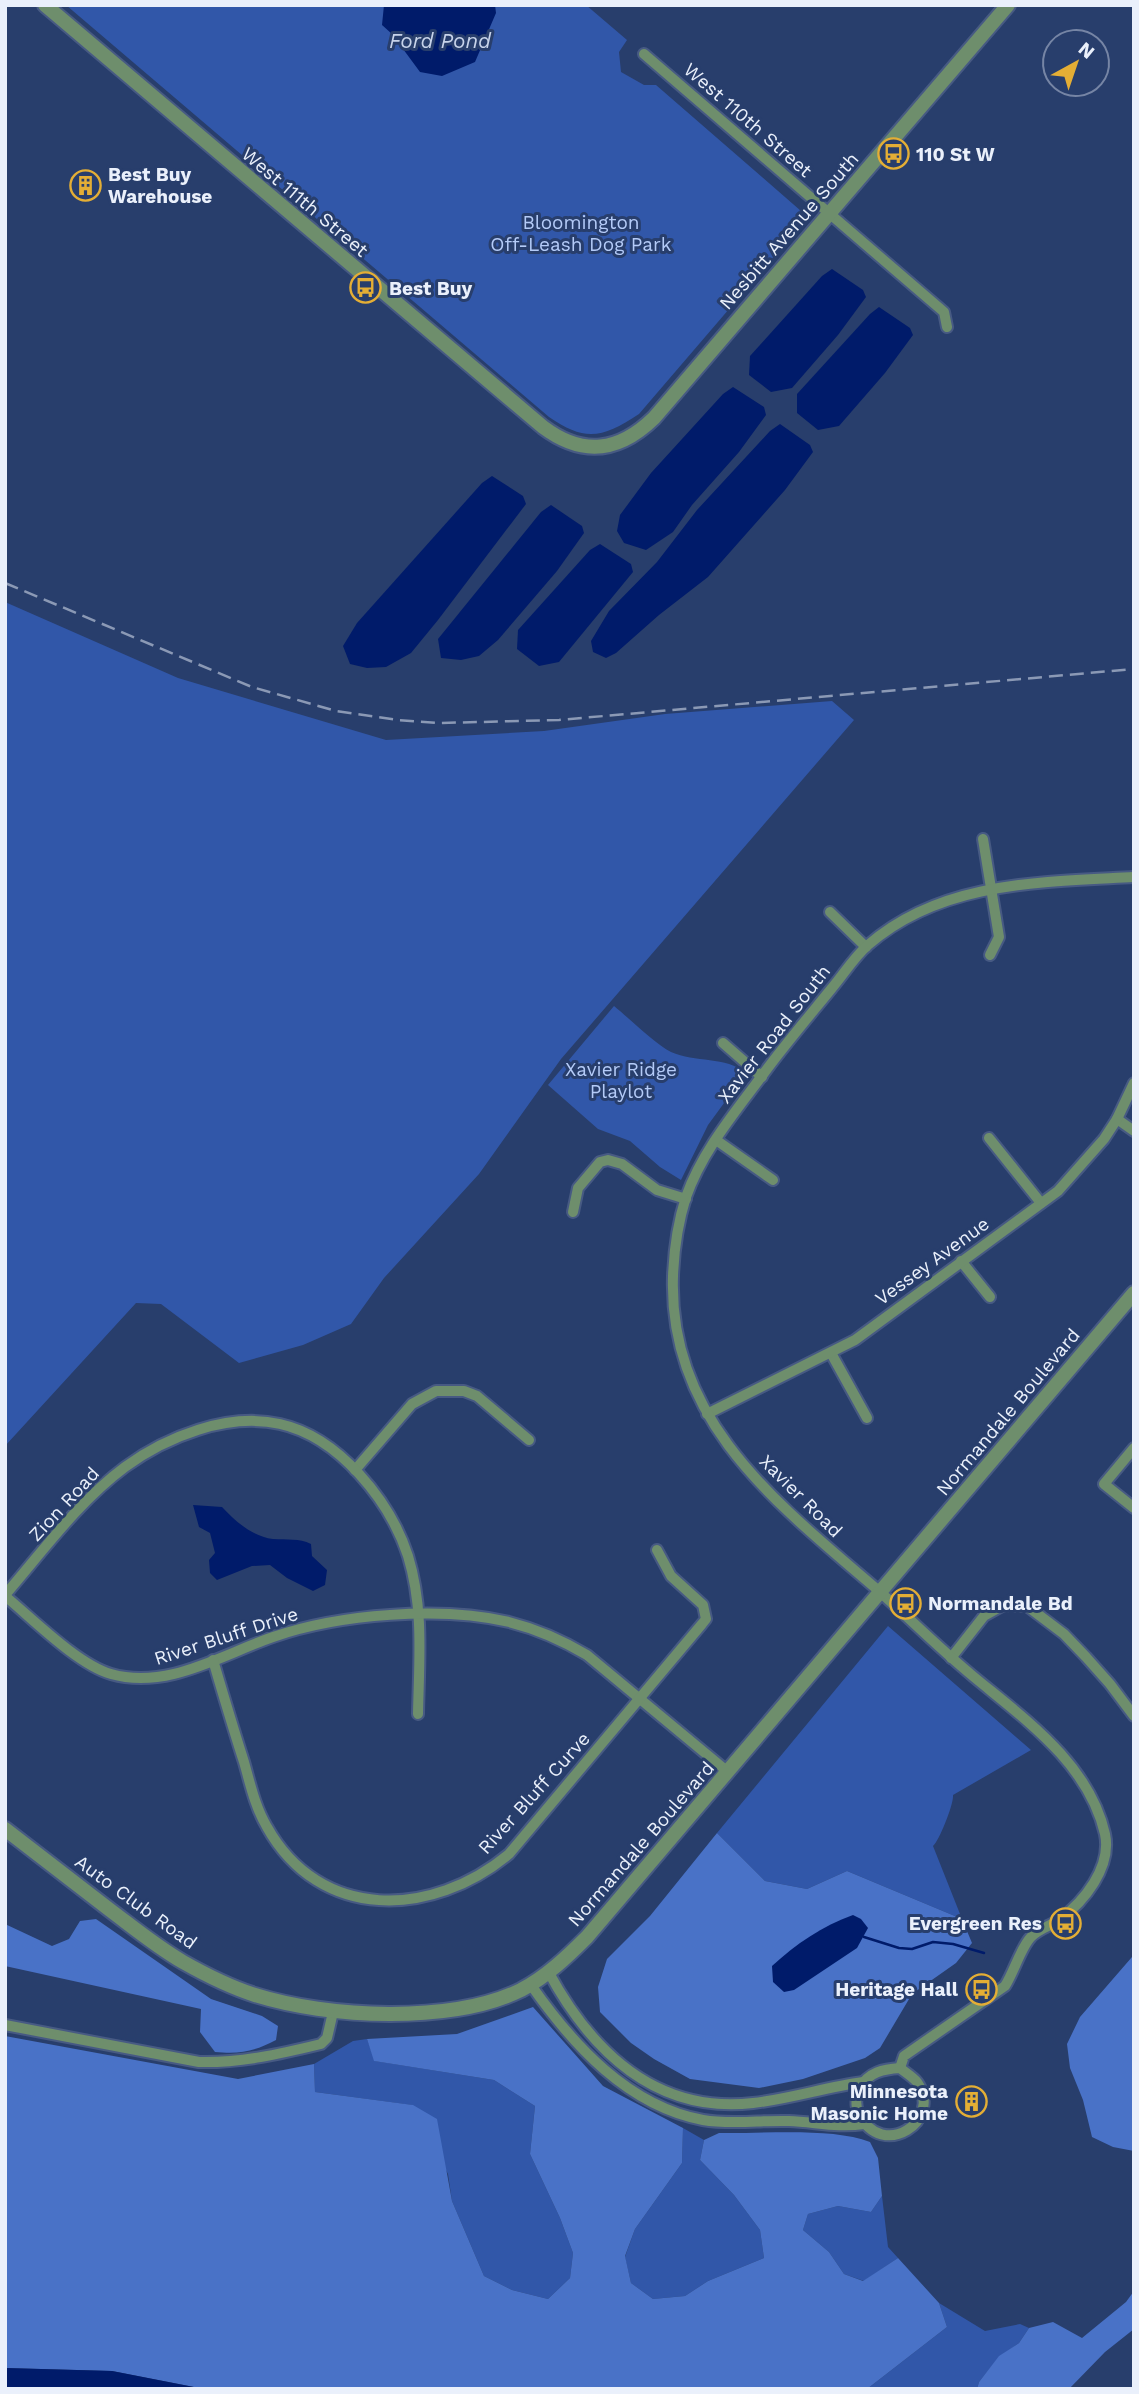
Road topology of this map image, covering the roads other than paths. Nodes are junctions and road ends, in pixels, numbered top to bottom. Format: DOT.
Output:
graph roads {
  1 [pos="45,5"];
  2 [pos="1008,5"];
  3 [pos="644,54"];
  4 [pos="830,213"];
  5 [pos="947,327"];
  6 [pos="654,418"];
  7 [pos="983,839"];
  8 [pos="1134,877"];
  9 [pos="993,888"];
  10 [pos="830,912"];
  11 [pos="866,947"];
  12 [pos="990,956"];
  13 [pos="723,1043"];
  14 [pos="762,1077"];
  15 [pos="1134,1083"];
  16 [pos="1117,1119"];
  17 [pos="1134,1130"];
  18 [pos="989,1138"];
  19 [pos="716,1140"];
  20 [pos="773,1180"];
  21 [pos="686,1199"];
  22 [pos="1041,1203"];
  23 [pos="573,1212"];
  24 [pos="961,1261"];
  25 [pos="1134,1293"];
  26 [pos="990,1297"];
  27 [pos="831,1353"];
  28 [pos="707,1415"];
  29 [pos="867,1418"];
  30 [pos="529,1440"];
  31 [pos="1134,1448"];
  32 [pos="355,1470"];
  33 [pos="1134,1508"];
  34 [pos="657,1550"];
  35 [pos="880,1593"];
  36 [pos="5,1595"];
  37 [pos="420,1614"];
  38 [pos="951,1658"];
  39 [pos="213,1660"];
  40 [pos="640,1698"];
  41 [pos="418,1714"];
  42 [pos="1134,1716"];
  43 [pos="728,1772"];
  44 [pos="5,1829"];
  45 [pos="548,1971"];
  46 [pos="531,1984"];
  47 [pos="333,2012"];
  48 [pos="5,2025"];
  49 [pos="900,2068"];
  50 [pos="863,2082"];
  51 [pos="864,2124"];
  1 -- 6 [label="street, West 111th Street"];
  2 -- 4 [label="street, Nesbitt Avenue South"];
  3 -- 4 [label="street, West 110th Street"];
  4 -- 5 [label="street, West 110th Street"];
  4 -- 6 [label="street, Nesbitt Avenue South"];
  7 -- 9 [label="street"];
  8 -- 9 [label="street, Xavier Road South"];
  9 -- 11 [label="street, Xavier Road South"];
  9 -- 12 [label="street"];
  10 -- 11 [label="street"];
  11 -- 14 [label="street, Xavier Road South"];
  13 -- 14 [label="street"];
  14 -- 19 [label="street, Xavier Road South"];
  15 -- 16 [label="street, Vessey Avenue"];
  16 -- 17 [label="street"];
  16 -- 22 [label="street, Vessey Avenue"];
  18 -- 22 [label="street"];
  19 -- 20 [label="street"];
  19 -- 21 [label="street, Xavier Road South"];
  21 -- 23 [label="street"];
  21 -- 28 [label="street, Xavier Road South"];
  22 -- 24 [label="street, Vessey Avenue"];
  24 -- 26 [label="street"];
  24 -- 27 [label="street, Vessey Avenue"];
  25 -- 35 [label="street, Normandale Boulevard"];
  27 -- 28 [label="street, Vessey Avenue"];
  27 -- 29 [label="street"];
  28 -- 35 [label="street, Xavier Road"];
  30 -- 32 [label="street"];
  31 -- 33 [label="street"];
  32 -- 36 [label="street, Zion Road"];
  32 -- 37 [label="street, Zion Road"];
  34 -- 40 [label="street, River Bluff Curve"];
  35 -- 38 [label="street, Xavier Road"];
  35 -- 43 [label="street, Normandale Boulevard"];
  36 -- 39 [label="street, River Bluff Drive"];
  37 -- 39 [label="street, River Bluff Drive"];
  37 -- 40 [label="street, River Bluff Drive"];
  37 -- 41 [label="street, Zion Road"];
  38 -- 42 [label="street"];
  38 -- 49 [label="street, Xavier Road"];
  39 -- 40 [label="street, River Bluff Curve"];
  40 -- 43 [label="street, River Bluff Drive"];
  43 -- 45 [label="street, Normandale Boulevard"];
  44 -- 47 [label="street, Auto Club Road"];
  45 -- 46 [label="street, Normandale Boulevard"];
  45 -- 50 [label="street"];
  46 -- 47 [label="street, Normandale Boulevard"];
  46 -- 51 [label="street"];
  47 -- 48 [label="street"];
  49 -- 50 [label="street"];
  49 -- 51 [label="street"];
  50 -- 51 [label="street"];
}
